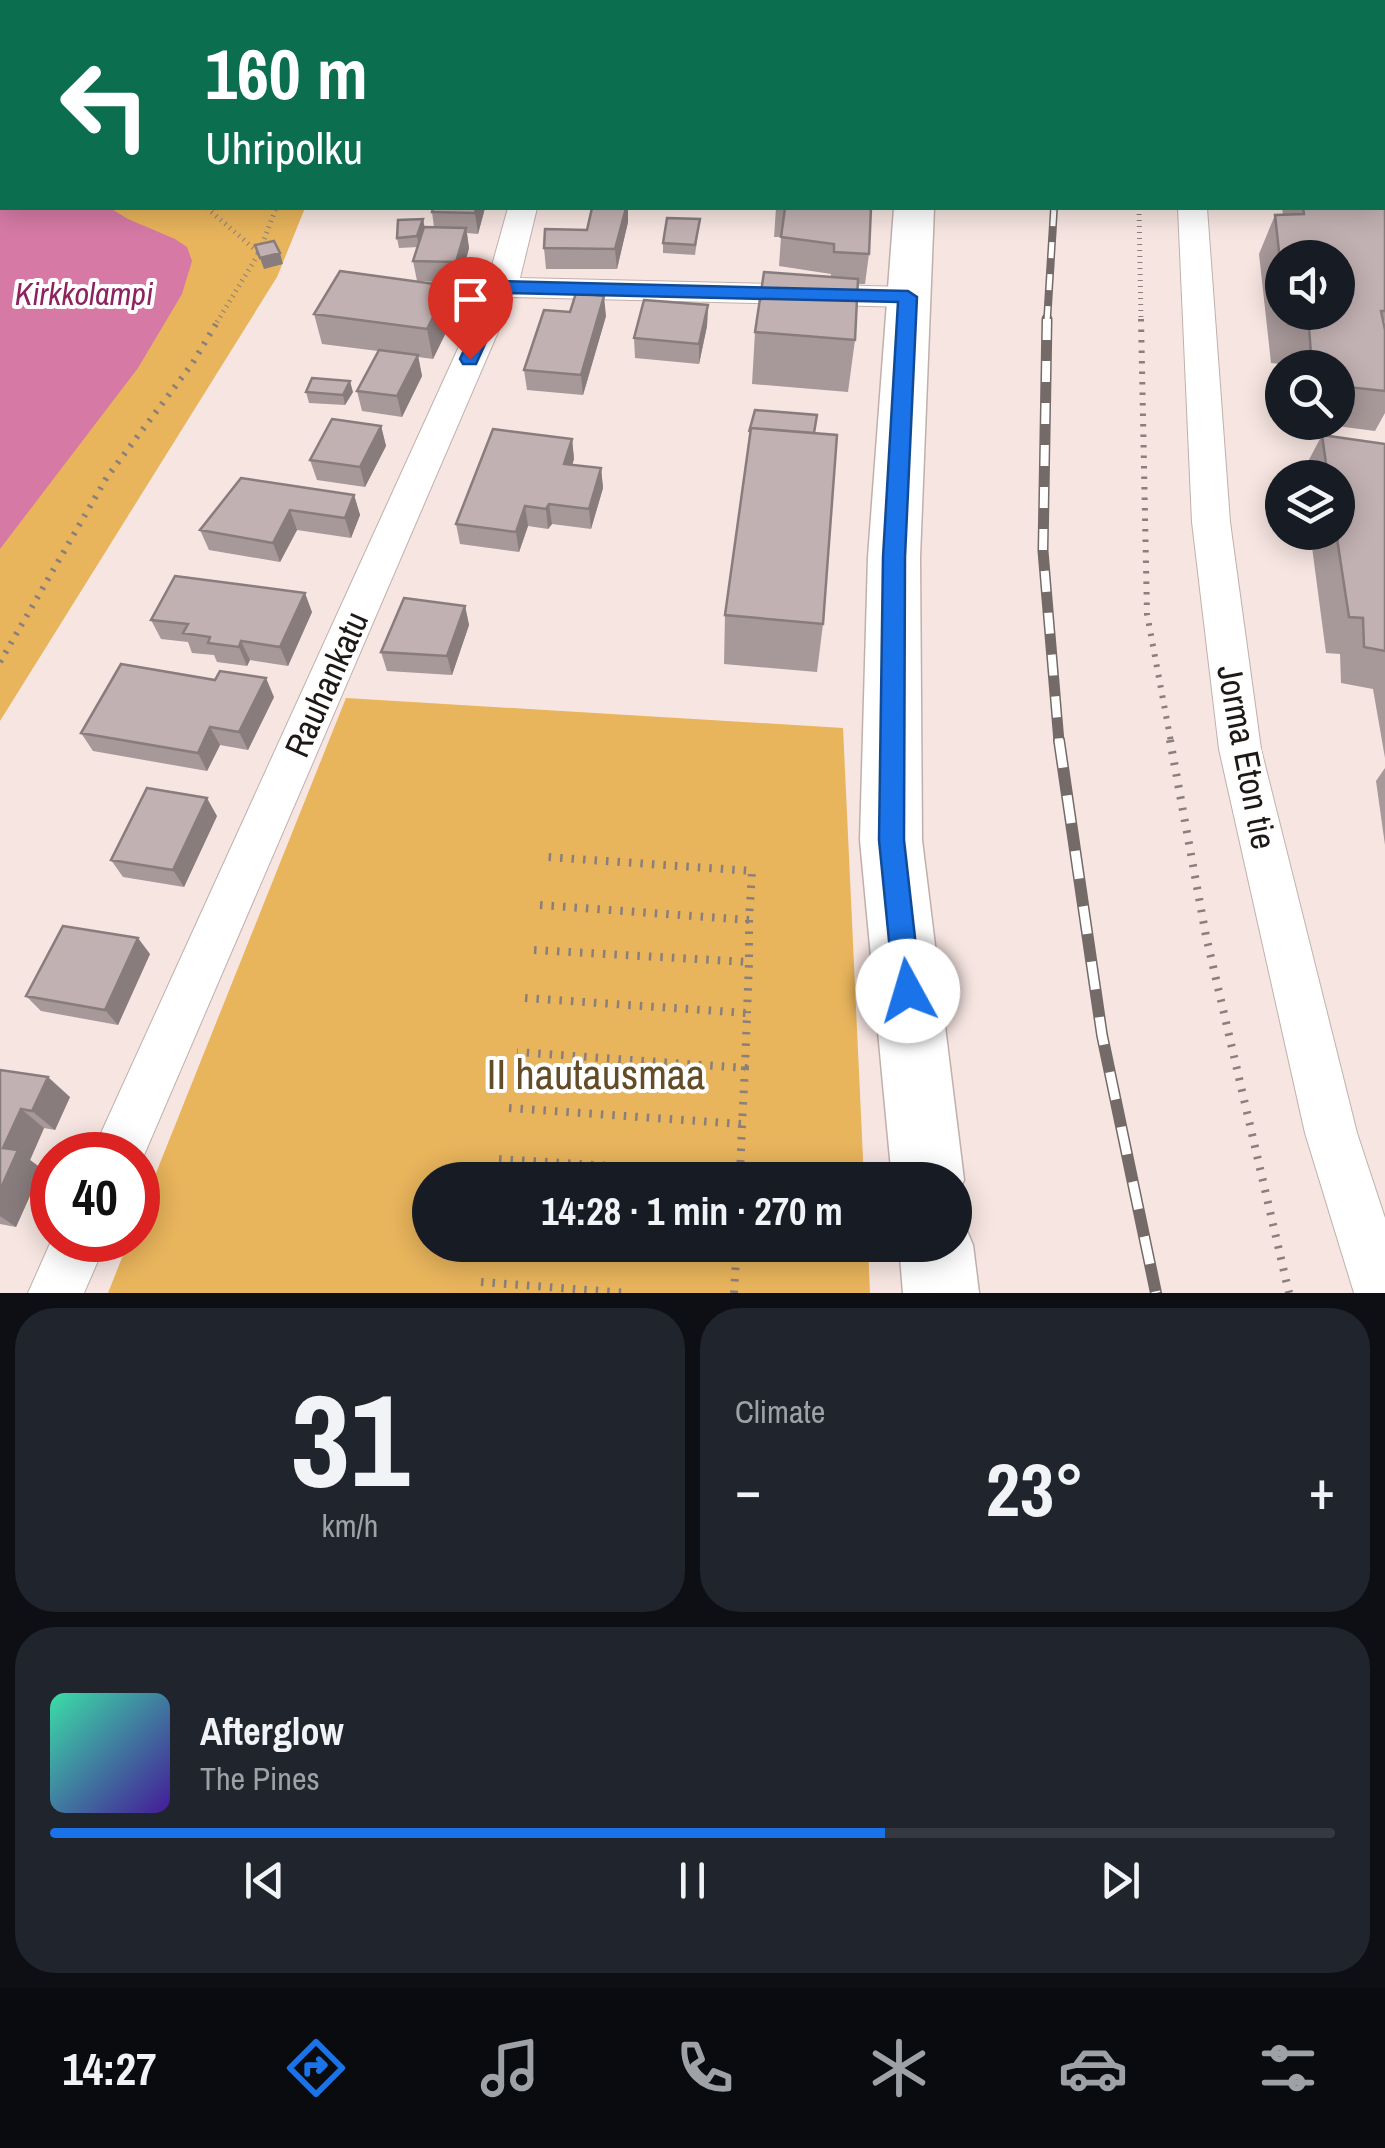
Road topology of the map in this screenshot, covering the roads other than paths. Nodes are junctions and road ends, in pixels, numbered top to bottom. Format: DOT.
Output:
graph roads {
  1 [pos="521,210"];
  2 [pos="914,210"];
  3 [pos="1192,210"];
  4 [pos="502,287"];
  5 [pos="908,297"];
  6 [pos="128,1132"];
  7 [pos="926,1162"];
  8 [pos="70,1262"];
  9 [pos="938,1262"];
  10 [pos="56,1293"];
  11 [pos="941,1293"];
  12 [pos="1382,1293"];
  1 -- 4 [label="street, Rauhankatu"];
  2 -- 5 [label="street"];
  3 -- 12 [label="street, Jorma Eton tie"];
  4 -- 5 [label="street"];
  4 -- 6 [label="street, Rauhankatu"];
  5 -- 7 [label="street"];
  8 -- 10 [label="street"];
  9 -- 11 [label="street"];
}
